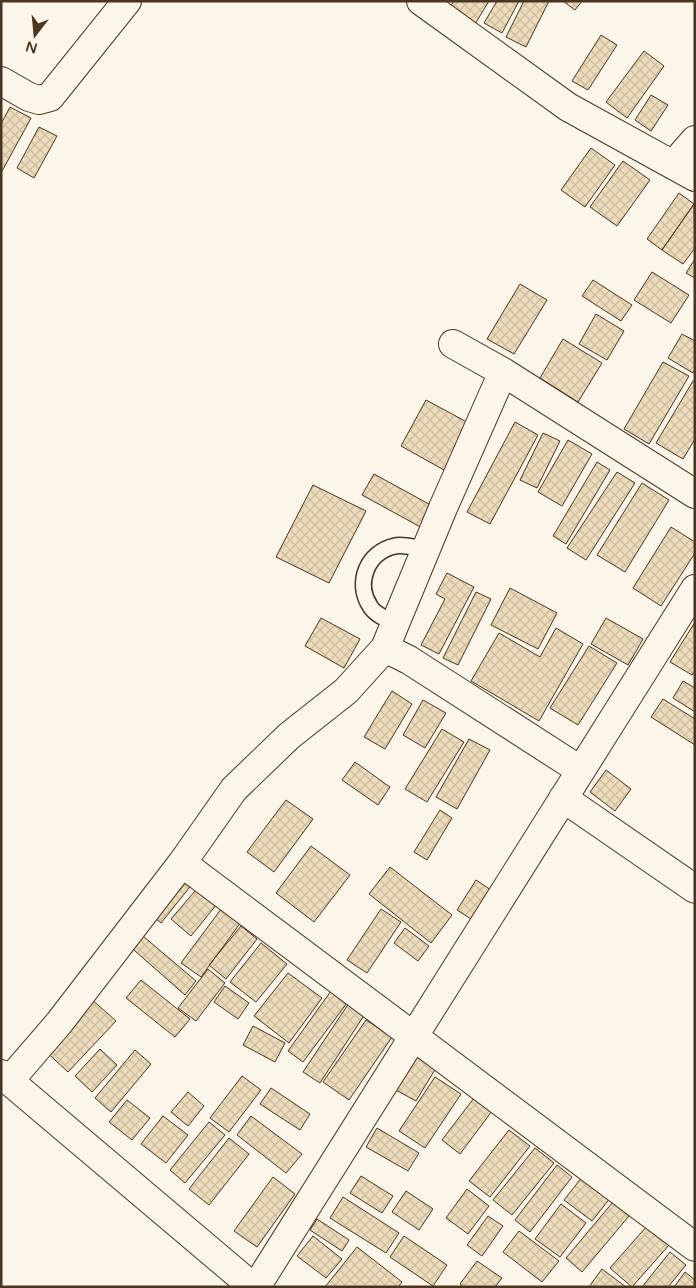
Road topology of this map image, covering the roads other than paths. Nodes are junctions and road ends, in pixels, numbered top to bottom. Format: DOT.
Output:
graph roads {
  1 [pos="127,1"];
  2 [pos="421,1"];
  3 [pos="1,81"];
  4 [pos="695,140"];
  5 [pos="684,171"];
  6 [pos="452,344"];
  7 [pos="504,372"];
  8 [pos="695,494"];
  9 [pos="425,549"];
  10 [pos="695,589"];
  11 [pos="390,636"];
  12 [pos="580,770"];
  13 [pos="563,798"];
  14 [pos="182,863"];
  15 [pos="695,888"];
  16 [pos="413,1036"];
  17 [pos="5,1077"];
  18 [pos="695,1247"];
  19 [pos="255,1287"];
  1 -- 3 [label="street"];
  2 -- 5 [label="street"];
  4 -- 5 [label="street"];
  6 -- 7 [label="street"];
  7 -- 8 [label="street"];
  7 -- 9 [label="street"];
  9 -- 11 [label="street"];
  9 -- 11 [label="lane"];
  10 -- 12 [label="street"];
  11 -- 12 [label="street"];
  11 -- 14 [label="street"];
  12 -- 13 [label="street"];
  13 -- 15 [label="street"];
  13 -- 16 [label="street"];
  14 -- 16 [label="street"];
  14 -- 17 [label="street"];
  16 -- 18 [label="street"];
  16 -- 19 [label="street"];
  17 -- 19 [label="street"];
}
